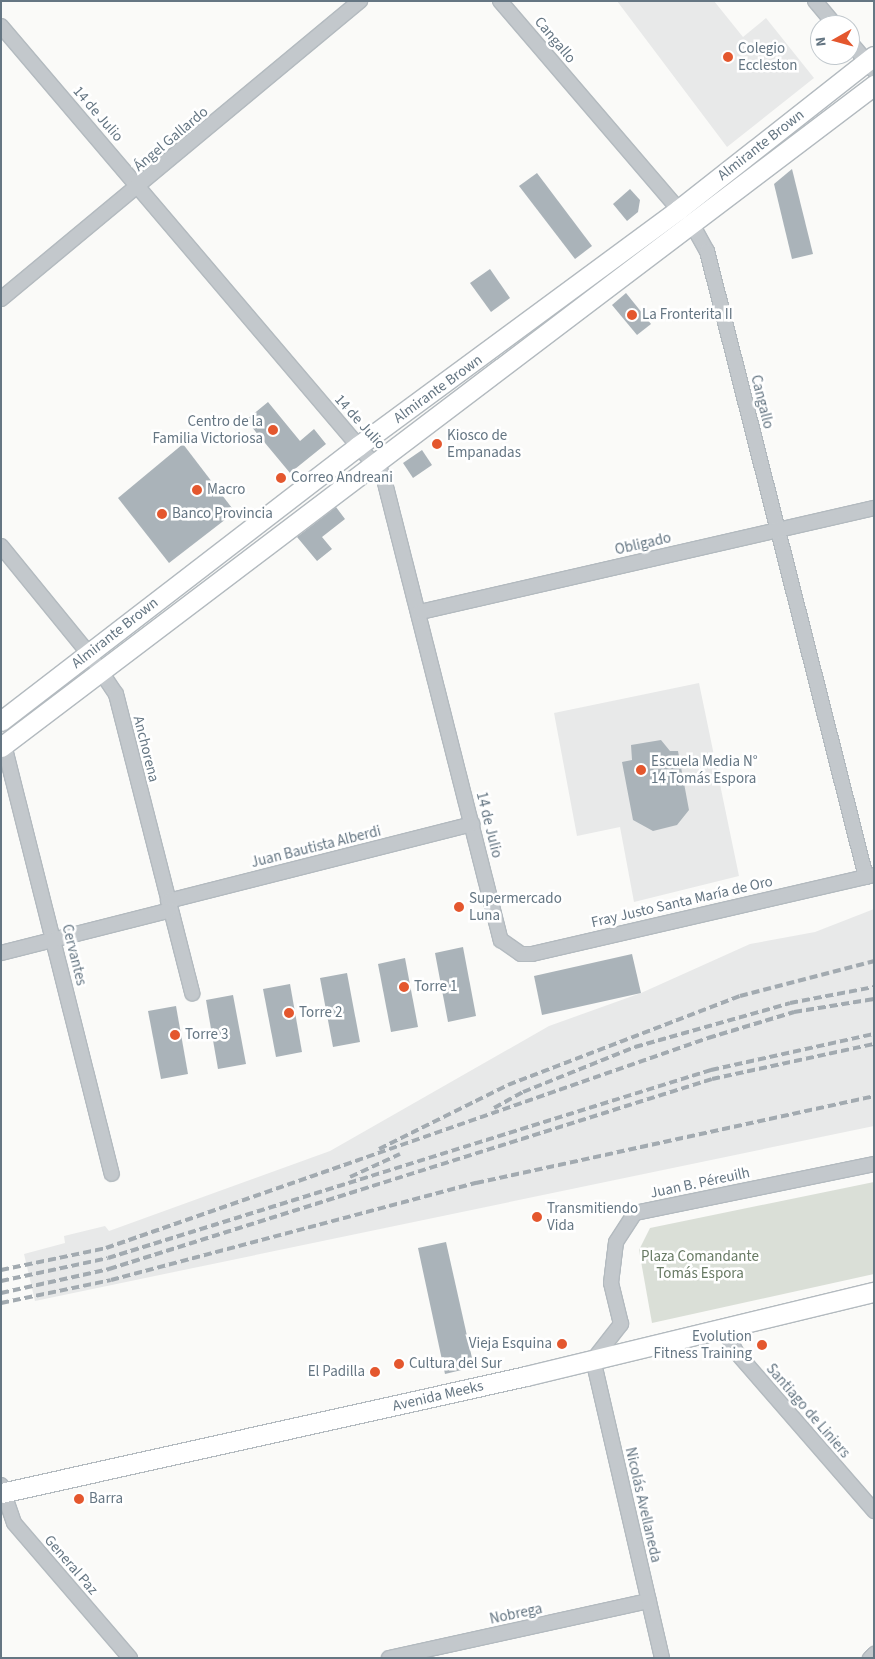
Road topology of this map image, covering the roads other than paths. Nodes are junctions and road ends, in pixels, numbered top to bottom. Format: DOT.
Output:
graph roads {
  1 [pos="360,1"];
  2 [pos="500,1"];
  3 [pos="815,1"];
  4 [pos="827,15"];
  5 [pos="1,26"];
  6 [pos="860,52"];
  7 [pos="871,63"];
  8 [pos="874,85"];
  9 [pos="139,186"];
  10 [pos="678,210"];
  11 [pos="693,226"];
  12 [pos="1,299"];
  13 [pos="358,446"];
  14 [pos="376,463"];
  15 [pos="874,508"];
  16 [pos="777,530"];
  17 [pos="1,546"];
  18 [pos="420,612"];
  19 [pos="89,654"];
  20 [pos="102,672"];
  21 [pos="1,721"];
  22 [pos="3,746"];
  23 [pos="472,824"];
  24 [pos="870,876"];
  25 [pos="169,906"];
  26 [pos="53,940"];
  27 [pos="501,940"];
  28 [pos="1,953"];
  29 [pos="192,993"];
  30 [pos="874,1164"];
  31 [pos="112,1174"];
  32 [pos="874,1292"];
  33 [pos="724,1329"];
  34 [pos="593,1360"];
  35 [pos="2,1490"];
  36 [pos="874,1511"];
  37 [pos="649,1601"];
  38 [pos="874,1654"];
  39 [pos="130,1658"];
  40 [pos="389,1658"];
  41 [pos="662,1658"];
  42 [pos="870,1658"];
  1 -- 9 [label="street, Ángel Gallardo"];
  2 -- 10 [label="street, Cangallo"];
  3 -- 4 [label="street"];
  5 -- 9 [label="street, 14 de Julio"];
  6 -- 7 [label="street"];
  7 -- 10 [label="main road, Almirante Brown"];
  8 -- 11 [label="main road, Almirante Brown"];
  9 -- 12 [label="street, Ángel Gallardo"];
  9 -- 13 [label="street, 14 de Julio"];
  10 -- 11 [label="street, Cangallo"];
  10 -- 13 [label="main road, Almirante Brown"];
  11 -- 14 [label="main road, Almirante Brown"];
  11 -- 16 [label="street, Cangallo"];
  13 -- 14 [label="street, 14 de Julio"];
  13 -- 19 [label="main road, Almirante Brown"];
  14 -- 18 [label="street, 14 de Julio"];
  14 -- 20 [label="main road, Almirante Brown"];
  15 -- 16 [label="street, Obligado"];
  16 -- 18 [label="street, Obligado"];
  16 -- 24 [label="street, Cangallo"];
  17 -- 19 [label="street, Anchorena"];
  18 -- 23 [label="street, 14 de Julio"];
  19 -- 20 [label="street, Anchorena"];
  19 -- 21 [label="main road, Almirante Brown"];
  20 -- 22 [label="main road, Almirante Brown"];
  20 -- 25 [label="street, Anchorena"];
  22 -- 26 [label="street, Cervantes"];
  23 -- 25 [label="street, Juan Bautista Alberdi"];
  23 -- 27 [label="street, 14 de Julio"];
  24 -- 27 [label="street, Fray Justo Santa María de Oro"];
  25 -- 26 [label="street, Juan Bautista Alberdi"];
  25 -- 29 [label="street, Anchorena"];
  26 -- 28 [label="street, Juan Bautista Alberdi"];
  26 -- 31 [label="street, Cervantes"];
  30 -- 34 [label="street, Juan B. Péreuilh"];
  32 -- 33 [label="main road, Avenida Meeks"];
  33 -- 34 [label="main road, Avenida Meeks"];
  33 -- 36 [label="street, Santiago de Liniers"];
  34 -- 35 [label="main road, Avenida Meeks"];
  34 -- 37 [label="street, Nicolás Avellaneda"];
  35 -- 39 [label="street, General Paz"];
  37 -- 40 [label="street, Nobrega"];
  37 -- 41 [label="street, Nicolás Avellaneda"];
  38 -- 42 [label="street"];
}
